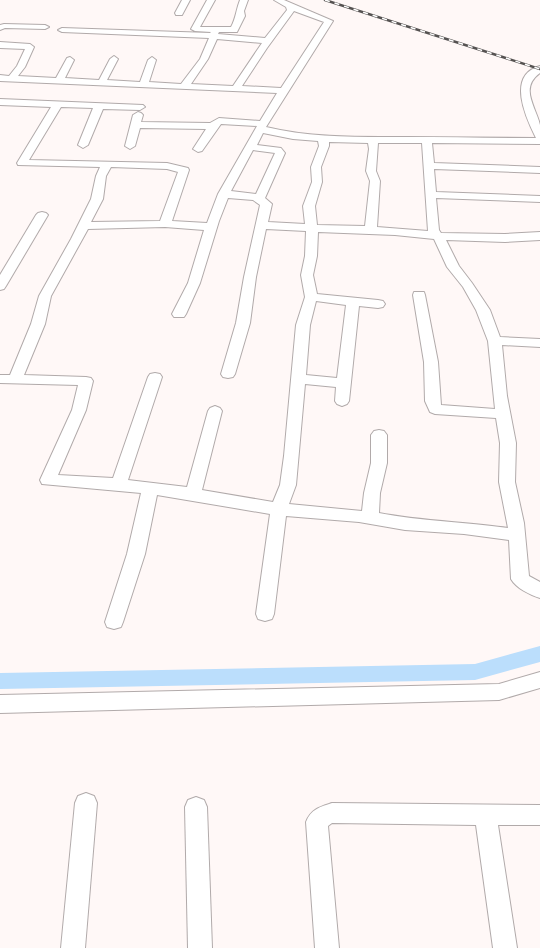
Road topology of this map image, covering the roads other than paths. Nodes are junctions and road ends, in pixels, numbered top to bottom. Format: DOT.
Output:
graph roads {
  1 [pos="186,0"];
  2 [pos="211,0"];
  3 [pos="244,0"];
  4 [pos="278,0"];
  5 [pos="289,6"];
  6 [pos="179,13"];
  7 [pos="45,27"];
  8 [pos="0,28"];
  9 [pos="62,30"];
  10 [pos="215,33"];
  11 [pos="268,41"];
  12 [pos="0,45"];
  13 [pos="114,59"];
  14 [pos="70,60"];
  15 [pos="152,60"];
  16 [pos="540,69"];
  17 [pos="0,78"];
  18 [pos="11,79"];
  19 [pos="59,80"];
  20 [pos="102,82"];
  21 [pos="144,84"];
  22 [pos="185,85"];
  23 [pos="236,88"];
  24 [pos="284,91"];
  25 [pos="0,102"];
  26 [pos="57,105"];
  27 [pos="99,106"];
  28 [pos="135,125"];
  29 [pos="212,126"];
  30 [pos="262,127"];
  31 [pos="540,137"];
  32 [pos="323,138"];
  33 [pos="373,140"];
  34 [pos="427,140"];
  35 [pos="540,141"];
  36 [pos="84,145"];
  37 [pos="130,146"];
  38 [pos="251,147"];
  39 [pos="198,149"];
  40 [pos="107,164"];
  41 [pos="429,166"];
  42 [pos="540,170"];
  43 [pos="224,194"];
  44 [pos="432,195"];
  45 [pos="259,199"];
  46 [pos="540,199"];
  47 [pos="42,215"];
  48 [pos="165,224"];
  49 [pos="260,225"];
  50 [pos="84,226"];
  51 [pos="211,227"];
  52 [pos="312,228"];
  53 [pos="371,230"];
  54 [pos="438,236"];
  55 [pos="540,236"];
  56 [pos="0,263"];
  57 [pos="14,263"];
  58 [pos="0,286"];
  59 [pos="419,295"];
  60 [pos="310,297"];
  61 [pos="353,301"];
  62 [pos="378,304"];
  63 [pos="179,314"];
  64 [pos="495,341"];
  65 [pos="540,343"];
  66 [pos="228,374"];
  67 [pos="155,377"];
  68 [pos="8,379"];
  69 [pos="299,379"];
  70 [pos="344,383"];
  71 [pos="342,401"];
  72 [pos="215,411"];
  73 [pos="503,414"];
  74 [pos="379,435"];
  75 [pos="119,484"];
  76 [pos="150,489"];
  77 [pos="193,494"];
  78 [pos="279,509"];
  79 [pos="370,518"];
  80 [pos="517,535"];
  81 [pos="540,591"];
  82 [pos="265,614"];
  83 [pos="114,622"];
  84 [pos="540,680"];
  85 [pos="0,704"];
  86 [pos="86,803"];
  87 [pos="196,807"];
  88 [pos="485,814"];
  89 [pos="540,815"];
  90 [pos="72,948"];
  91 [pos="200,948"];
  92 [pos="327,948"];
  93 [pos="505,948"];
  1 -- 6 [label="street"];
  2 -- 10 [label="street"];
  3 -- 10 [label="street"];
  4 -- 5 [label="street"];
  5 -- 11 [label="street"];
  5 -- 24 [label="street"];
  7 -- 8 [label="street"];
  9 -- 10 [label="street"];
  10 -- 11 [label="street"];
  10 -- 22 [label="street"];
  11 -- 23 [label="street"];
  12 -- 18 [label="street"];
  13 -- 20 [label="street"];
  14 -- 19 [label="street"];
  15 -- 21 [label="street"];
  16 -- 31 [label="street"];
  17 -- 18 [label="street"];
  18 -- 19 [label="street"];
  19 -- 20 [label="street"];
  20 -- 21 [label="street"];
  21 -- 22 [label="street"];
  22 -- 23 [label="street"];
  23 -- 24 [label="street"];
  24 -- 30 [label="street"];
  25 -- 26 [label="street"];
  26 -- 27 [label="street"];
  26 -- 40 [label="street"];
  27 -- 28 [label="street"];
  27 -- 36 [label="street"];
  28 -- 29 [label="street"];
  28 -- 37 [label="street"];
  29 -- 30 [label="street"];
  29 -- 39 [label="street"];
  30 -- 32 [label="street"];
  30 -- 38 [label="street"];
  32 -- 33 [label="street"];
  32 -- 52 [label="street"];
  33 -- 34 [label="street"];
  33 -- 53 [label="street"];
  34 -- 35 [label="street"];
  34 -- 41 [label="street"];
  38 -- 43 [label="street"];
  38 -- 45 [label="street"];
  40 -- 48 [label="street"];
  40 -- 50 [label="street"];
  41 -- 42 [label="street"];
  41 -- 44 [label="street"];
  43 -- 45 [label="street"];
  43 -- 51 [label="street"];
  44 -- 46 [label="street"];
  44 -- 54 [label="street"];
  45 -- 49 [label="street"];
  47 -- 57 [label="street"];
  48 -- 50 [label="street"];
  48 -- 51 [label="street"];
  49 -- 52 [label="street"];
  49 -- 66 [label="street"];
  50 -- 68 [label="street"];
  51 -- 63 [label="street"];
  52 -- 53 [label="street"];
  52 -- 60 [label="street"];
  53 -- 54 [label="street"];
  54 -- 55 [label="street"];
  54 -- 64 [label="street"];
  56 -- 57 [label="street"];
  57 -- 58 [label="street"];
  59 -- 73 [label="street"];
  60 -- 61 [label="street"];
  60 -- 69 [label="street"];
  61 -- 62 [label="street"];
  61 -- 70 [label="street"];
  64 -- 65 [label="street"];
  64 -- 73 [label="street"];
  67 -- 75 [label="street"];
  68 -- 75 [label="street"];
  69 -- 70 [label="street"];
  69 -- 78 [label="street"];
  70 -- 71 [label="street"];
  72 -- 77 [label="street"];
  73 -- 80 [label="street"];
  74 -- 79 [label="street"];
  75 -- 76 [label="street"];
  76 -- 77 [label="street"];
  76 -- 83 [label="street"];
  77 -- 78 [label="street"];
  78 -- 79 [label="street"];
  78 -- 82 [label="street"];
  79 -- 80 [label="street"];
  80 -- 81 [label="street"];
  84 -- 85 [label="street"];
  86 -- 90 [label="street"];
  87 -- 91 [label="street"];
  88 -- 89 [label="street"];
  88 -- 92 [label="street"];
  88 -- 93 [label="street"];
}
